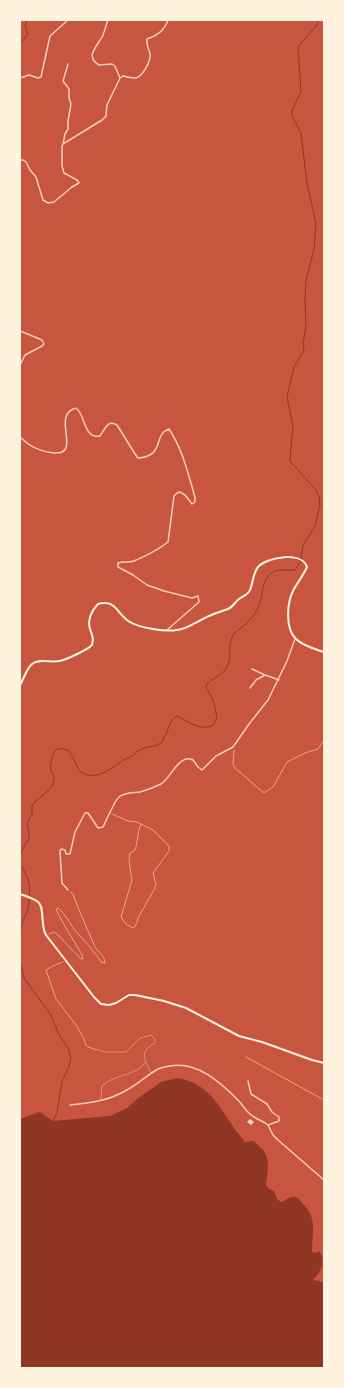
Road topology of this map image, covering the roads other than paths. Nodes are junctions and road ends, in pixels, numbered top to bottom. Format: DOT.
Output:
graph roads {
  1 [pos="68,20"];
  2 [pos="108,20"];
  3 [pos="168,20"];
  4 [pos="68,64"];
  5 [pos="20,78"];
  6 [pos="120,78"];
  7 [pos="63,144"];
  8 [pos="20,160"];
  9 [pos="20,331"];
  10 [pos="20,365"];
  11 [pos="20,437"];
  12 [pos="167,630"];
  13 [pos="295,639"];
  14 [pos="324,652"];
  15 [pos="252,669"];
  16 [pos="265,675"];
  17 [pos="279,680"];
  18 [pos="20,685"];
  19 [pos="250,688"];
  20 [pos="68,890"];
  21 [pos="20,894"];
  22 [pos="98,1050"];
  23 [pos="146,1062"];
  24 [pos="324,1063"];
  25 [pos="151,1074"];
  26 [pos="248,1080"];
  27 [pos="100,1101"];
  28 [pos="70,1105"];
  29 [pos="268,1125"];
  30 [pos="324,1180"];
  1 -- 5 [label="street"];
  2 -- 6 [label="street"];
  3 -- 6 [label="street"];
  4 -- 7 [label="street"];
  6 -- 7 [label="street"];
  7 -- 8 [label="street"];
  9 -- 10 [label="street"];
  11 -- 12 [label="street"];
  12 -- 13 [label="main road"];
  12 -- 18 [label="main road"];
  13 -- 14 [label="main road"];
  13 -- 17 [label="street"];
  15 -- 16 [label="street"];
  16 -- 17 [label="street"];
  16 -- 19 [label="street"];
  17 -- 20 [label="street"];
  21 -- 24 [label="main road"];
  22 -- 23 [label="lane"];
  23 -- 25 [label="lane"];
  23 -- 27 [label="lane"];
  25 -- 27 [label="street"];
  25 -- 29 [label="street"];
  26 -- 29 [label="street"];
  27 -- 28 [label="street"];
  29 -- 30 [label="street"];
}
